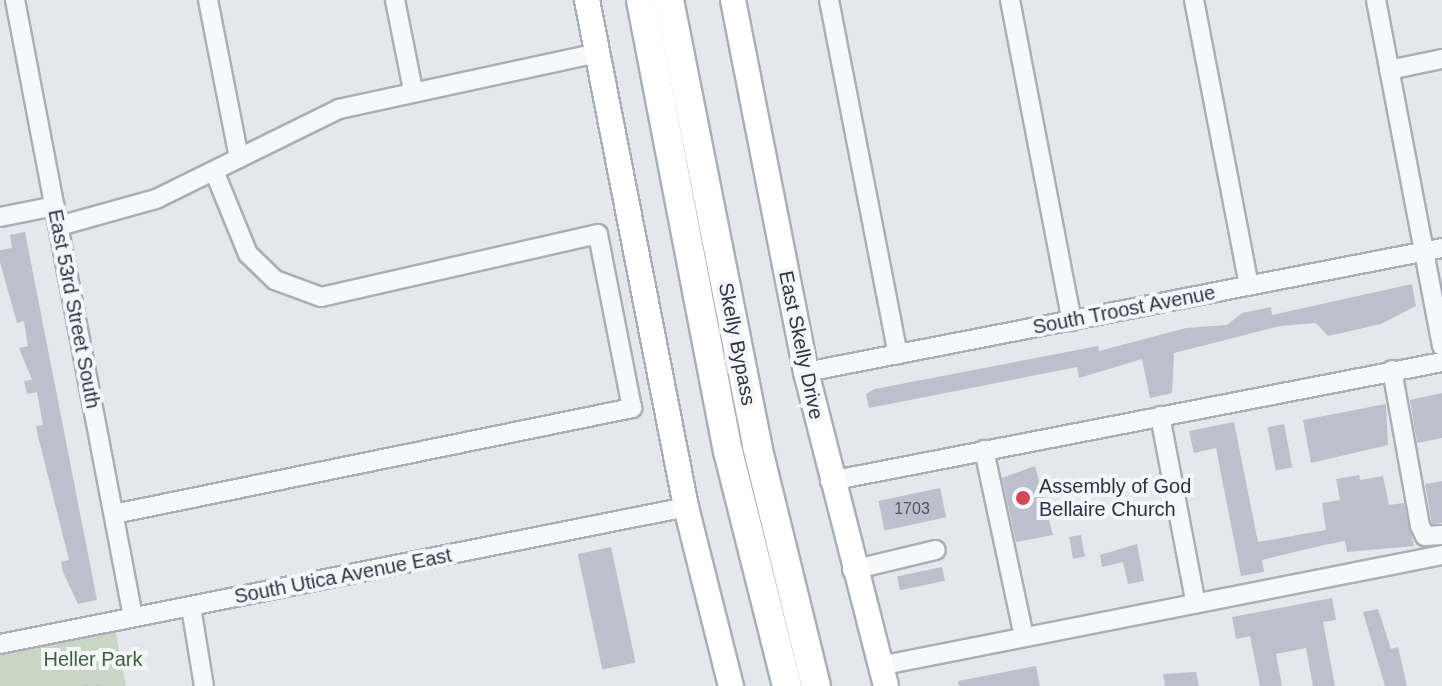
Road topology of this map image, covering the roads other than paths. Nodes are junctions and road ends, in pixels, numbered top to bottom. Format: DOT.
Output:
graph roads {
  1 [pos="15,0"];
  2 [pos="208,0"];
  3 [pos="395,0"];
  4 [pos="587,0"];
  5 [pos="641,0"];
  6 [pos="669,0"];
  7 [pos="733,0"];
  8 [pos="829,0"];
  9 [pos="1010,0"];
  10 [pos="1194,0"];
  11 [pos="1376,0"];
  12 [pos="597,53"];
  13 [pos="1442,59"];
  14 [pos="1389,70"];
  15 [pos="413,90"];
  16 [pos="239,158"];
  17 [pos="215,173"];
  18 [pos="55,206"];
  19 [pos="0,217"];
  20 [pos="59,226"];
  21 [pos="1433,250"];
  22 [pos="1249,285"];
  23 [pos="1072,321"];
  24 [pos="1442,346"];
  25 [pos="898,354"];
  26 [pos="1442,362"];
  27 [pos="1392,370"];
  28 [pos="806,372"];
  29 [pos="1160,416"];
  30 [pos="984,450"];
  31 [pos="830,481"];
  32 [pos="686,507"];
  33 [pos="114,514"];
  34 [pos="1442,535"];
  35 [pos="936,550"];
  36 [pos="1442,555"];
  37 [pos="852,570"];
  38 [pos="1196,604"];
  39 [pos="191,607"];
  40 [pos="133,617"];
  41 [pos="1024,637"];
  42 [pos="0,644"];
  43 [pos="882,676"];
  44 [pos="204,686"];
  45 [pos="731,686"];
  46 [pos="787,686"];
  47 [pos="816,686"];
  1 -- 18 [label="street, East 53rd Street South"];
  2 -- 16 [label="street"];
  3 -- 15 [label="street"];
  4 -- 12 [label="main road"];
  5 -- 46 [label="highway, Skelly Bypass"];
  6 -- 47 [label="highway, Skelly Bypass"];
  7 -- 28 [label="main road, East Skelly Drive"];
  8 -- 25 [label="street"];
  9 -- 23 [label="street"];
  10 -- 22 [label="street"];
  11 -- 14 [label="street"];
  12 -- 15 [label="street"];
  12 -- 32 [label="main road"];
  13 -- 14 [label="street"];
  14 -- 21 [label="street"];
  15 -- 16 [label="street"];
  16 -- 17 [label="street"];
  17 -- 20 [label="street"];
  17 -- 33 [label="street"];
  18 -- 19 [label="street"];
  18 -- 20 [label="street, East 53rd Street South"];
  20 -- 33 [label="street, East 53rd Street South"];
  21 -- 22 [label="street, South Troost Avenue"];
  21 -- 24 [label="street"];
  22 -- 23 [label="street, South Troost Avenue"];
  23 -- 25 [label="street, South Troost Avenue"];
  25 -- 28 [label="street, South Troost Avenue"];
  26 -- 27 [label="street"];
  27 -- 29 [label="street"];
  27 -- 34 [label="street"];
  28 -- 31 [label="main road, East Skelly Drive"];
  29 -- 30 [label="street"];
  29 -- 38 [label="street"];
  30 -- 31 [label="street"];
  30 -- 41 [label="street"];
  31 -- 37 [label="main road, East Skelly Drive"];
  32 -- 39 [label="street, South Utica Avenue East"];
  32 -- 45 [label="main road"];
  33 -- 40 [label="street, East 53rd Street South"];
  35 -- 37 [label="street"];
  36 -- 38 [label="street"];
  37 -- 43 [label="main road, East Skelly Drive"];
  38 -- 41 [label="street"];
  39 -- 40 [label="street, South Utica Avenue East"];
  39 -- 44 [label="street"];
  40 -- 42 [label="street, South Utica Avenue East"];
  41 -- 43 [label="street"];
}
